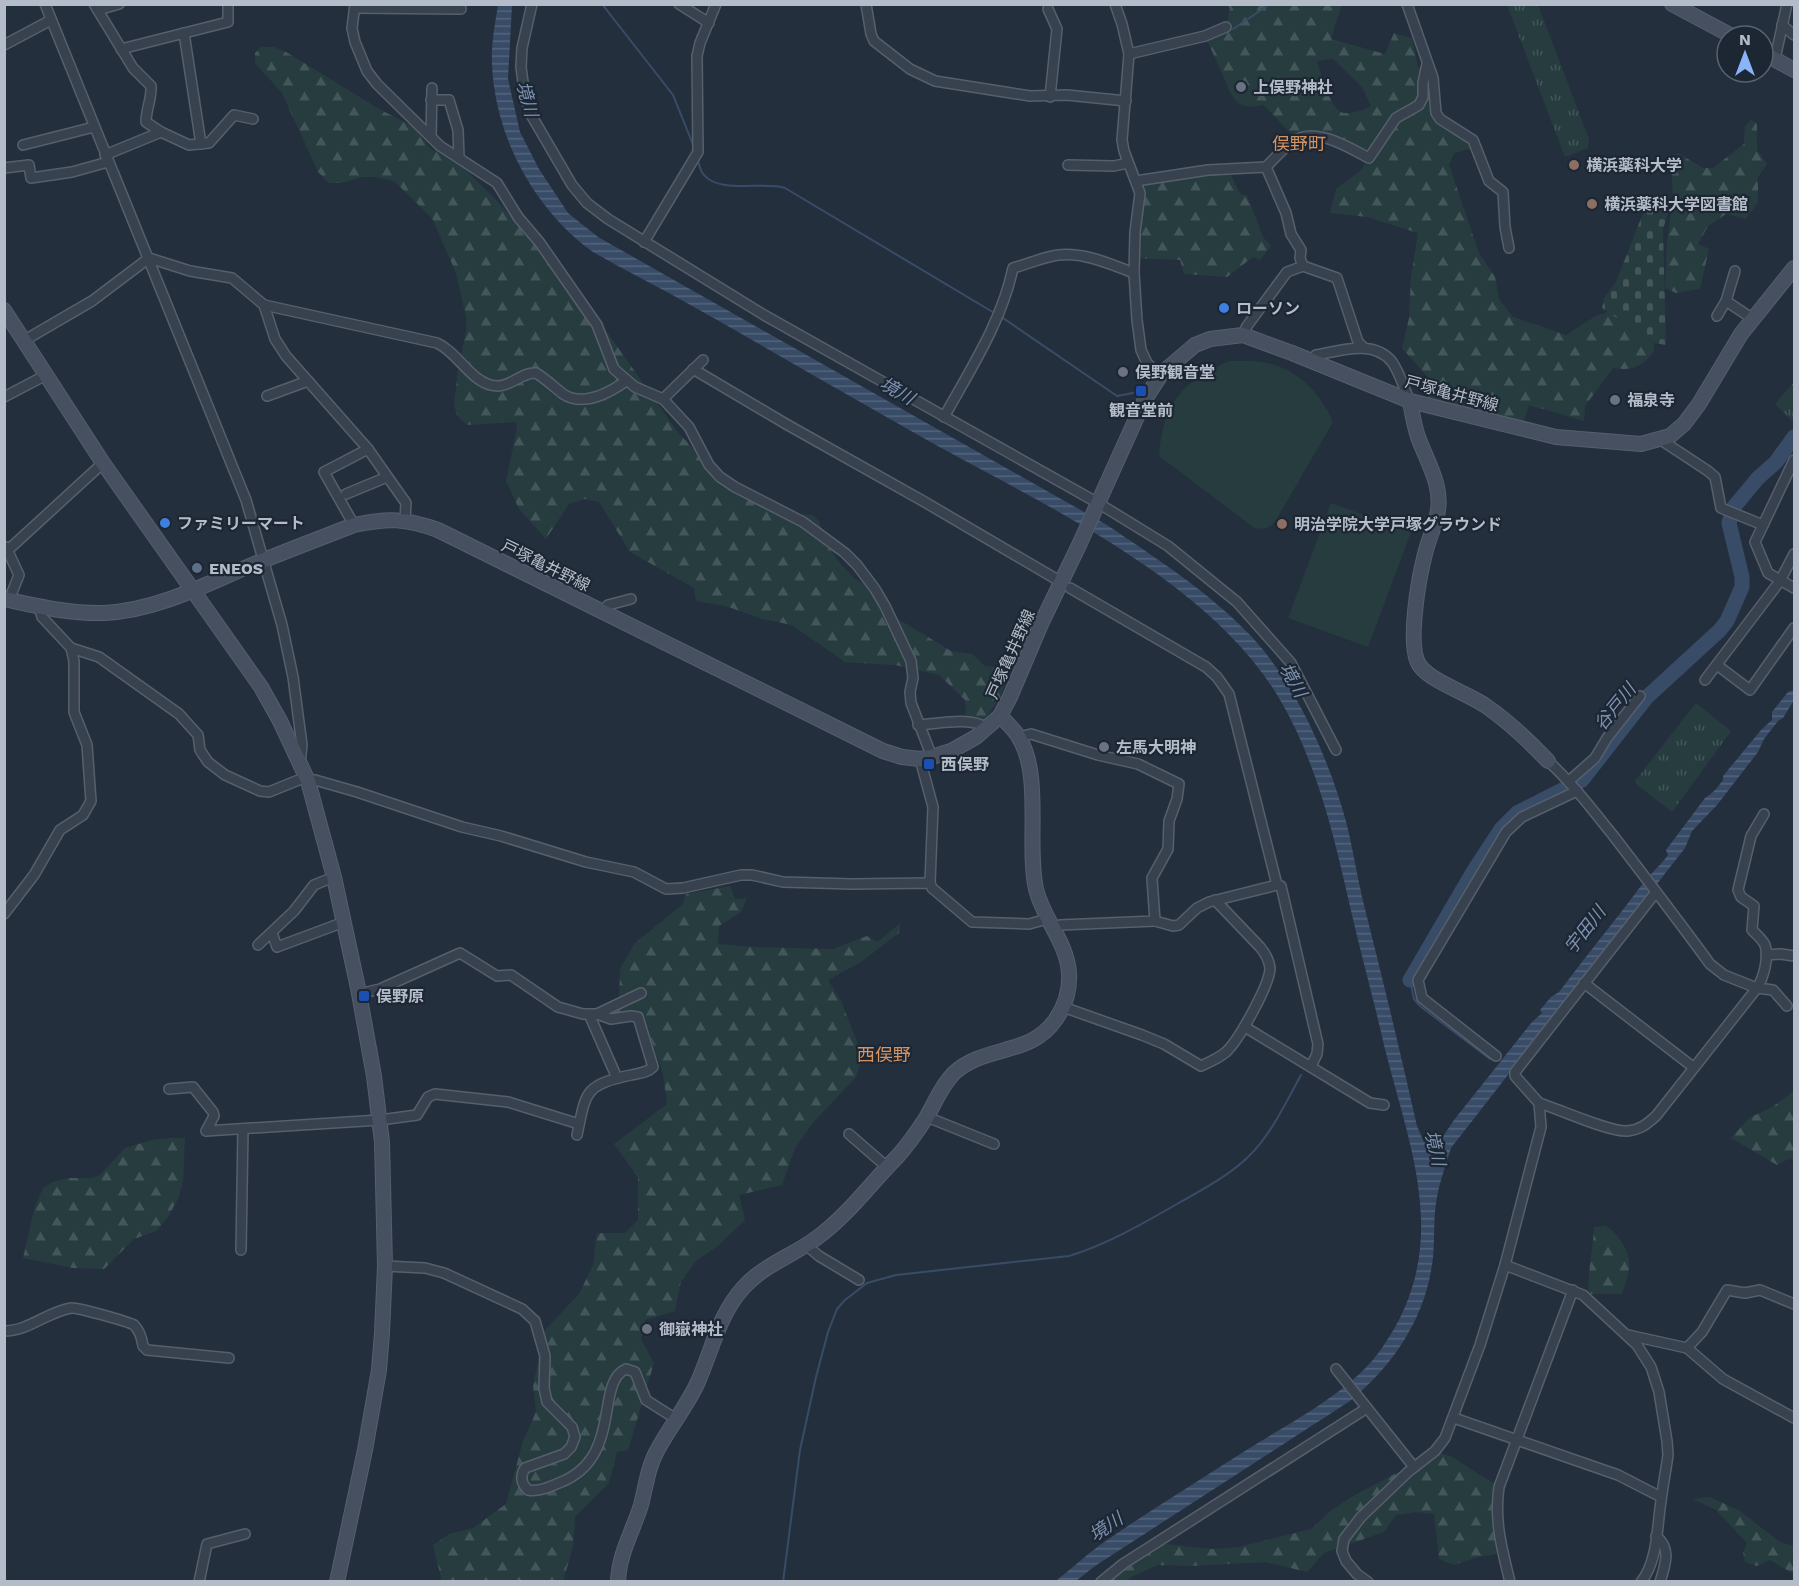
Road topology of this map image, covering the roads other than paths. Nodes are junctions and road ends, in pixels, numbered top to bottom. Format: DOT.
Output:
graph roads {
  1 [pos="45,4"];
  2 [pos="120,4"];
  3 [pos="228,4"];
  4 [pos="532,4"];
  5 [pos="680,4"];
  6 [pos="716,4"];
  7 [pos="866,4"];
  8 [pos="1115,4"];
  9 [pos="1407,4"];
  10 [pos="1672,4"];
  11 [pos="1787,4"];
  12 [pos="355,6"];
  13 [pos="96,7"];
  14 [pos="461,9"];
  15 [pos="1048,9"];
  16 [pos="51,20"];
  17 [pos="709,23"];
  18 [pos="1782,26"];
  19 [pos="1226,27"];
  20 [pos="1715,27"];
  21 [pos="184,33"];
  22 [pos="1794,35"];
  23 [pos="1775,42"];
  24 [pos="4,45"];
  25 [pos="121,49"];
  26 [pos="1129,54"];
  27 [pos="1775,59"];
  28 [pos="1427,64"];
  29 [pos="1794,70"];
  30 [pos="432,88"];
  31 [pos="1050,97"];
  32 [pos="431,100"];
  33 [pos="1126,101"];
  34 [pos="254,119"];
  35 [pos="94,127"];
  36 [pos="161,132"];
  37 [pos="431,137"];
  38 [pos="23,144"];
  39 [pos="201,144"];
  40 [pos="459,158"];
  41 [pos="107,159"];
  42 [pos="1128,163"];
  43 [pos="1068,165"];
  44 [pos="1266,166"];
  45 [pos="4,168"];
  46 [pos="1136,181"];
  47 [pos="644,242"];
  48 [pos="1509,248"];
  49 [pos="148,258"];
  50 [pos="1303,266"];
  51 [pos="1794,268"];
  52 [pos="1736,271"];
  53 [pos="1134,273"];
  54 [pos="1726,301"];
  55 [pos="264,304"];
  56 [pos="4,310"];
  57 [pos="1717,316"];
  58 [pos="1753,319"];
  59 [pos="1243,335"];
  60 [pos="25,340"];
  61 [pos="1363,347"];
  62 [pos="703,360"];
  63 [pos="1311,360"];
  64 [pos="693,369"];
  65 [pos="1162,373"];
  66 [pos="46,375"];
  67 [pos="308,381"];
  68 [pos="626,381"];
  69 [pos="267,396"];
  70 [pos="4,397"];
  71 [pos="663,399"];
  72 [pos="1410,401"];
  73 [pos="944,417"];
  74 [pos="1661,440"];
  75 [pos="368,449"];
  76 [pos="1794,460"];
  77 [pos="103,463"];
  78 [pos="387,477"];
  79 [pos="346,494"];
  80 [pos="1098,505"];
  81 [pos="405,520"];
  82 [pos="354,525"];
  83 [pos="1763,525"];
  84 [pos="6,548"];
  85 [pos="1794,554"];
  86 [pos="264,560"];
  87 [pos="1056,579"];
  88 [pos="1780,581"];
  89 [pos="1070,588"];
  90 [pos="1794,588"];
  91 [pos="192,590"];
  92 [pos="631,599"];
  93 [pos="7,600"];
  94 [pos="39,607"];
  95 [pos="603,611"];
  96 [pos="1794,628"];
  97 [pos="71,648"];
  98 [pos="1717,665"];
  99 [pos="1705,680"];
  100 [pos="1640,696"];
  101 [pos="1000,716"];
  102 [pos="918,725"];
  103 [pos="987,728"];
  104 [pos="1019,737"];
  105 [pos="1336,750"];
  106 [pos="926,758"];
  107 [pos="1548,761"];
  108 [pos="300,764"];
  109 [pos="307,779"];
  110 [pos="1574,786"];
  111 [pos="1764,814"];
  112 [pos="334,877"];
  113 [pos="930,883"];
  114 [pos="1277,885"];
  115 [pos="1655,890"];
  116 [pos="1215,900"];
  117 [pos="4,914"];
  118 [pos="1155,921"];
  119 [pos="344,922"];
  120 [pos="1049,923"];
  121 [pos="272,933"];
  122 [pos="258,945"];
  123 [pos="1766,956"];
  124 [pos="1794,956"];
  125 [pos="1584,983"];
  126 [pos="1757,988"];
  127 [pos="641,993"];
  128 [pos="359,994"];
  129 [pos="1787,1006"];
  130 [pos="1063,1007"];
  131 [pos="593,1014"];
  132 [pos="1245,1027"];
  133 [pos="1496,1056"];
  134 [pos="1311,1066"];
  135 [pos="1693,1067"];
  136 [pos="617,1078"];
  137 [pos="169,1089"];
  138 [pos="1539,1103"];
  139 [pos="1384,1105"];
  140 [pos="927,1117"];
  141 [pos="380,1120"];
  142 [pos="579,1124"];
  143 [pos="243,1129"];
  144 [pos="849,1134"];
  145 [pos="577,1135"];
  146 [pos="994,1144"];
  147 [pos="887,1167"];
  148 [pos="807,1245"];
  149 [pos="242,1250"];
  150 [pos="1505,1265"];
  151 [pos="385,1266"];
  152 [pos="859,1280"];
  153 [pos="1573,1290"];
  154 [pos="1794,1304"];
  155 [pos="4,1330"];
  156 [pos="1626,1334"];
  157 [pos="1687,1348"];
  158 [pos="229,1358"];
  159 [pos="1338,1372"];
  160 [pos="1366,1407"];
  161 [pos="1454,1418"];
  162 [pos="1794,1418"];
  163 [pos="676,1419"];
  164 [pos="1516,1439"];
  165 [pos="1414,1467"];
  166 [pos="1661,1497"];
  167 [pos="245,1534"];
  168 [pos="1656,1536"];
  169 [pos="199,1581"];
  170 [pos="337,1581"];
  171 [pos="618,1581"];
  172 [pos="1101,1581"];
  173 [pos="1368,1581"];
  174 [pos="1510,1581"];
  175 [pos="1641,1581"];
  176 [pos="1660,1581"];
  1 -- 16 [label="street"];
  2 -- 13 [label="street"];
  3 -- 21 [label="street"];
  4 -- 47 [label="street"];
  5 -- 17 [label="street"];
  6 -- 17 [label="street"];
  7 -- 31 [label="street"];
  8 -- 26 [label="street"];
  9 -- 28 [label="street"];
  10 -- 20 [label="street"];
  11 -- 18 [label="street"];
  12 -- 14 [label="street"];
  12 -- 37 [label="street"];
  13 -- 25 [label="street"];
  15 -- 31 [label="street"];
  16 -- 24 [label="street"];
  16 -- 35 [label="street"];
  17 -- 47 [label="street"];
  18 -- 22 [label="street"];
  18 -- 23 [label="street"];
  19 -- 26 [label="street"];
  21 -- 25 [label="street"];
  21 -- 39 [label="street"];
  25 -- 36 [label="street"];
  26 -- 33 [label="street"];
  27 -- 29 [label="street"];
  28 -- 44 [label="street"];
  28 -- 48 [label="street"];
  30 -- 32 [label="street"];
  31 -- 33 [label="street"];
  32 -- 37 [label="street"];
  32 -- 40 [label="street"];
  33 -- 42 [label="street"];
  34 -- 39 [label="street"];
  35 -- 38 [label="street"];
  35 -- 41 [label="street"];
  36 -- 39 [label="street"];
  36 -- 41 [label="street"];
  37 -- 40 [label="street"];
  40 -- 68 [label="street"];
  41 -- 45 [label="street"];
  41 -- 49 [label="street"];
  42 -- 43 [label="street"];
  42 -- 46 [label="street"];
  44 -- 46 [label="street"];
  44 -- 50 [label="street"];
  46 -- 53 [label="street"];
  47 -- 73 [label="street"];
  49 -- 55 [label="street"];
  49 -- 60 [label="street"];
  49 -- 86 [label="street"];
  50 -- 59 [label="street"];
  50 -- 61 [label="street"];
  51 -- 58 [label="street, 戸塚亀井野線"];
  52 -- 54 [label="street"];
  53 -- 65 [label="street"];
  53 -- 73 [label="street"];
  54 -- 57 [label="street"];
  54 -- 58 [label="street"];
  55 -- 67 [label="street"];
  55 -- 68 [label="street"];
  56 -- 60 [label="street"];
  58 -- 74 [label="street, 戸塚亀井野線"];
  59 -- 63 [label="street, 戸塚亀井野線"];
  59 -- 65 [label="street, 戸塚亀井野線"];
  60 -- 66 [label="street"];
  61 -- 63 [label="street"];
  61 -- 72 [label="street"];
  62 -- 64 [label="street"];
  63 -- 72 [label="street, 戸塚亀井野線"];
  64 -- 71 [label="street"];
  64 -- 87 [label="street"];
  65 -- 80 [label="street, 戸塚亀井野線"];
  66 -- 70 [label="street"];
  66 -- 77 [label="street"];
  67 -- 69 [label="street"];
  67 -- 75 [label="street"];
  68 -- 71 [label="street"];
  71 -- 102 [label="street"];
  72 -- 74 [label="street, 戸塚亀井野線"];
  72 -- 107 [label="street"];
  73 -- 80 [label="street"];
  74 -- 83 [label="street"];
  75 -- 78 [label="street"];
  75 -- 82 [label="street"];
  76 -- 83 [label="street"];
  77 -- 84 [label="street"];
  77 -- 91 [label="street"];
  78 -- 79 [label="street"];
  78 -- 81 [label="street"];
  80 -- 101 [label="street, 戸塚亀井野線"];
  80 -- 105 [label="street"];
  81 -- 82 [label="street, 戸塚亀井野線"];
  81 -- 95 [label="street, 戸塚亀井野線"];
  82 -- 86 [label="street, 戸塚亀井野線"];
  83 -- 88 [label="street"];
  84 -- 93 [label="street"];
  85 -- 88 [label="street"];
  86 -- 91 [label="street, 戸塚亀井野線"];
  86 -- 108 [label="street"];
  88 -- 90 [label="street"];
  88 -- 98 [label="street"];
  89 -- 114 [label="street"];
  91 -- 94 [label="street, 戸塚亀井野線"];
  91 -- 108 [label="street"];
  92 -- 95 [label="street"];
  93 -- 94 [label="street, 戸塚亀井野線"];
  94 -- 97 [label="street"];
  95 -- 106 [label="street, 戸塚亀井野線"];
  96 -- 98 [label="street"];
  97 -- 109 [label="street"];
  97 -- 117 [label="street"];
  98 -- 99 [label="street"];
  100 -- 110 [label="street"];
  101 -- 103 [label="street, 戸塚亀井野線"];
  101 -- 104 [label="street"];
  102 -- 103 [label="street"];
  102 -- 106 [label="street"];
  103 -- 106 [label="street, 戸塚亀井野線"];
  104 -- 118 [label="street"];
  104 -- 120 [label="street"];
  106 -- 113 [label="street"];
  107 -- 110 [label="street"];
  108 -- 109 [label="street"];
  109 -- 112 [label="street"];
  109 -- 113 [label="street"];
  110 -- 115 [label="street"];
  110 -- 133 [label="street"];
  111 -- 123 [label="street"];
  112 -- 119 [label="street"];
  112 -- 121 [label="street"];
  113 -- 120 [label="street"];
  114 -- 116 [label="street"];
  114 -- 134 [label="street"];
  115 -- 125 [label="street"];
  115 -- 126 [label="street"];
  116 -- 118 [label="street"];
  116 -- 132 [label="street"];
  118 -- 120 [label="street"];
  119 -- 121 [label="street"];
  119 -- 128 [label="street"];
  120 -- 130 [label="street"];
  121 -- 122 [label="street"];
  123 -- 124 [label="street"];
  123 -- 126 [label="street"];
  125 -- 135 [label="street"];
  125 -- 138 [label="street"];
  126 -- 129 [label="street"];
  126 -- 135 [label="street"];
  127 -- 131 [label="street"];
  128 -- 131 [label="street"];
  128 -- 141 [label="street"];
  130 -- 132 [label="street"];
  130 -- 140 [label="street"];
  131 -- 136 [label="street"];
  131 -- 136 [label="street"];
  132 -- 134 [label="street"];
  134 -- 139 [label="street"];
  135 -- 138 [label="street"];
  136 -- 142 [label="street"];
  137 -- 143 [label="street"];
  138 -- 150 [label="street"];
  140 -- 146 [label="street"];
  140 -- 147 [label="street"];
  141 -- 142 [label="street"];
  141 -- 143 [label="street"];
  141 -- 151 [label="street"];
  142 -- 145 [label="street"];
  143 -- 149 [label="street"];
  144 -- 147 [label="street"];
  147 -- 148 [label="street"];
  148 -- 152 [label="street"];
  148 -- 163 [label="street"];
  150 -- 153 [label="street"];
  150 -- 161 [label="street"];
  151 -- 163 [label="street"];
  151 -- 170 [label="street"];
  153 -- 156 [label="street"];
  153 -- 164 [label="street"];
  154 -- 157 [label="street"];
  155 -- 158 [label="street"];
  156 -- 157 [label="street"];
  156 -- 166 [label="street"];
  157 -- 162 [label="street"];
  159 -- 160 [label="street"];
  160 -- 165 [label="street"];
  160 -- 172 [label="street"];
  161 -- 164 [label="street"];
  161 -- 165 [label="street"];
  163 -- 171 [label="street"];
  164 -- 166 [label="street"];
  164 -- 174 [label="street"];
  165 -- 173 [label="street"];
  166 -- 168 [label="street"];
  167 -- 169 [label="street"];
  168 -- 175 [label="street"];
  168 -- 176 [label="street"];
}
